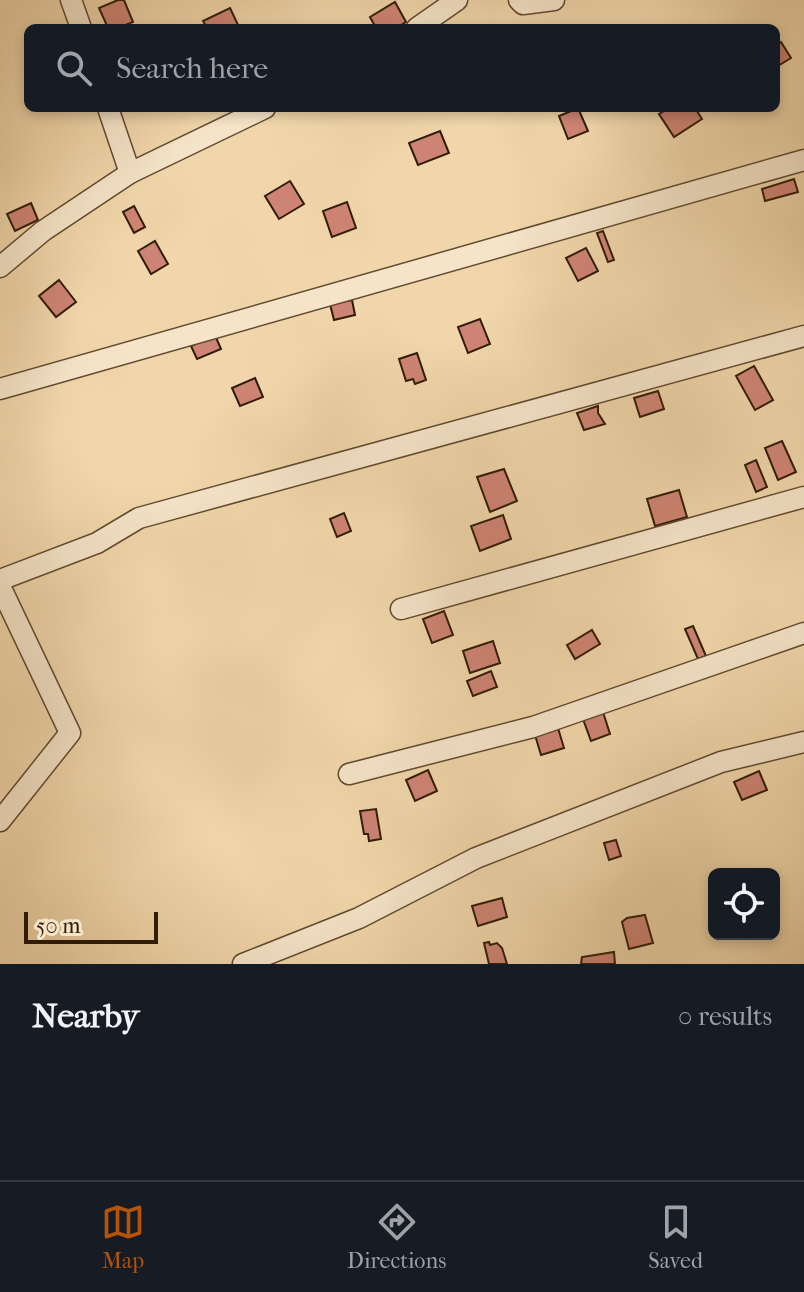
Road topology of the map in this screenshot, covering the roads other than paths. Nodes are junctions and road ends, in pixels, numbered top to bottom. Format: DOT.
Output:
graph roads {
  1 [pos="71,0"];
  2 [pos="457,0"];
  3 [pos="519,0"];
  4 [pos="554,0"];
  5 [pos="80,24"];
  6 [pos="423,24"];
  7 [pos="109,112"];
  8 [pos="257,112"];
  9 [pos="804,160"];
  10 [pos="130,173"];
  11 [pos="0,267"];
  12 [pos="804,336"];
  13 [pos="0,389"];
  14 [pos="804,497"];
  15 [pos="0,583"];
  16 [pos="401,609"];
  17 [pos="804,633"];
  18 [pos="804,742"];
  19 [pos="349,774"];
  20 [pos="0,821"];
  21 [pos="243,964"];
  1 -- 5 [label="street"];
  2 -- 6 [label="street"];
  3 -- 4 [label="street"];
  7 -- 10 [label="street"];
  8 -- 10 [label="street"];
  9 -- 13 [label="street"];
  10 -- 11 [label="street"];
  12 -- 15 [label="street"];
  14 -- 16 [label="street"];
  15 -- 20 [label="street"];
  17 -- 19 [label="street"];
  18 -- 21 [label="street"];
}
